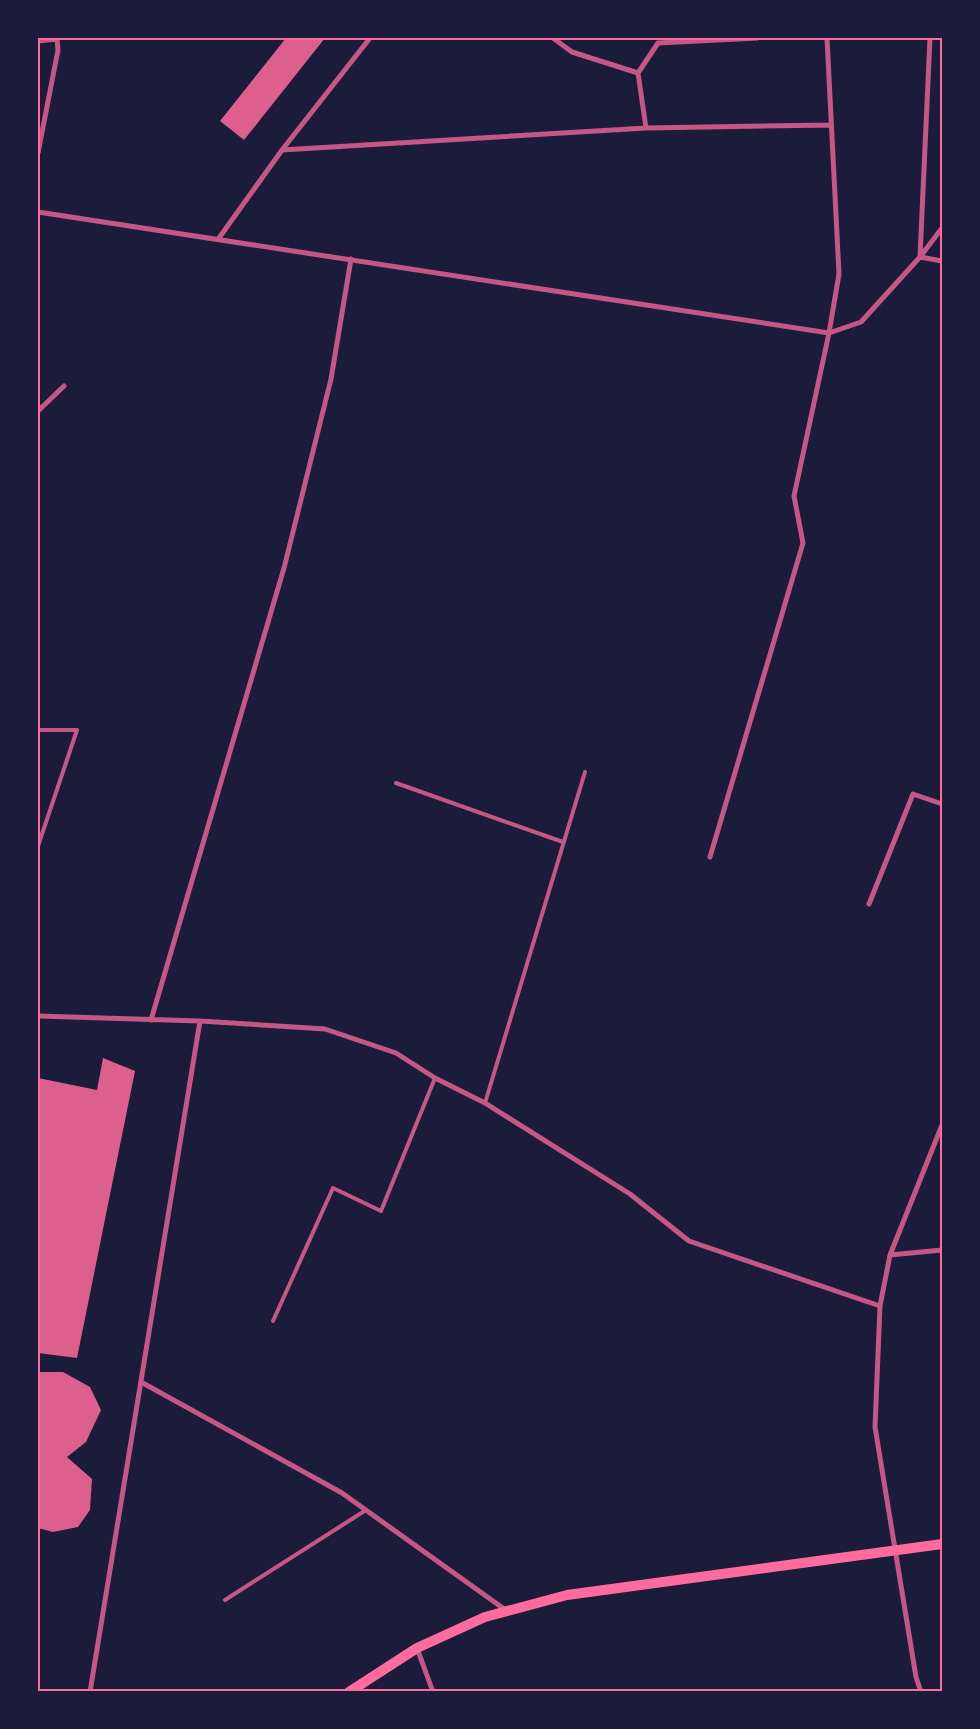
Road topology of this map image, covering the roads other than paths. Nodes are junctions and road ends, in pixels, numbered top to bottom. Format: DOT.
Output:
graph roads {
  1 [pos="57,38"];
  2 [pos="370,38"];
  3 [pos="553,38"];
  4 [pos="758,38"];
  5 [pos="827,38"];
  6 [pos="930,38"];
  7 [pos="38,41"];
  8 [pos="638,73"];
  9 [pos="832,125"];
  10 [pos="646,128"];
  11 [pos="282,150"];
  12 [pos="38,154"];
  13 [pos="38,212"];
  14 [pos="942,228"];
  15 [pos="219,238"];
  16 [pos="920,257"];
  17 [pos="351,259"];
  18 [pos="942,261"];
  19 [pos="829,333"];
  20 [pos="64,386"];
  21 [pos="38,411"];
  22 [pos="38,730"];
  23 [pos="585,772"];
  24 [pos="396,784"];
  25 [pos="942,804"];
  26 [pos="563,842"];
  27 [pos="38,846"];
  28 [pos="710,857"];
  29 [pos="869,904"];
  30 [pos="38,1016"];
  31 [pos="151,1020"];
  32 [pos="200,1021"];
  33 [pos="435,1078"];
  34 [pos="485,1103"];
  35 [pos="942,1125"];
  36 [pos="942,1250"];
  37 [pos="890,1255"];
  38 [pos="880,1306"];
  39 [pos="273,1321"];
  40 [pos="141,1382"];
  41 [pos="366,1510"];
  42 [pos="942,1544"];
  43 [pos="896,1550"];
  44 [pos="225,1600"];
  45 [pos="508,1612"];
  46 [pos="417,1648"];
  47 [pos="90,1692"];
  48 [pos="349,1692"];
  49 [pos="433,1692"];
  50 [pos="921,1692"];
  1 -- 7 [label="street"];
  1 -- 12 [label="street"];
  2 -- 11 [label="street"];
  3 -- 8 [label="street"];
  4 -- 8 [label="street"];
  5 -- 9 [label="street"];
  6 -- 16 [label="street"];
  8 -- 10 [label="street"];
  9 -- 10 [label="street"];
  9 -- 19 [label="street"];
  10 -- 11 [label="street"];
  11 -- 15 [label="street"];
  13 -- 15 [label="street"];
  14 -- 16 [label="street"];
  15 -- 17 [label="street"];
  16 -- 18 [label="street"];
  16 -- 19 [label="street"];
  17 -- 19 [label="street"];
  17 -- 31 [label="street"];
  19 -- 28 [label="street"];
  20 -- 21 [label="street"];
  22 -- 27 [label="lane"];
  23 -- 26 [label="lane"];
  24 -- 26 [label="lane"];
  25 -- 29 [label="street"];
  26 -- 34 [label="lane"];
  30 -- 31 [label="street"];
  31 -- 32 [label="street"];
  32 -- 33 [label="street"];
  32 -- 40 [label="street"];
  33 -- 34 [label="street"];
  33 -- 39 [label="lane"];
  34 -- 38 [label="street"];
  35 -- 37 [label="street"];
  36 -- 37 [label="street"];
  37 -- 38 [label="street"];
  38 -- 43 [label="street"];
  40 -- 41 [label="street"];
  40 -- 47 [label="street"];
  41 -- 44 [label="lane"];
  41 -- 45 [label="street"];
  42 -- 43 [label="main road"];
  43 -- 45 [label="main road"];
  43 -- 50 [label="street"];
  45 -- 46 [label="main road"];
  46 -- 48 [label="main road"];
  46 -- 49 [label="street"];
}
